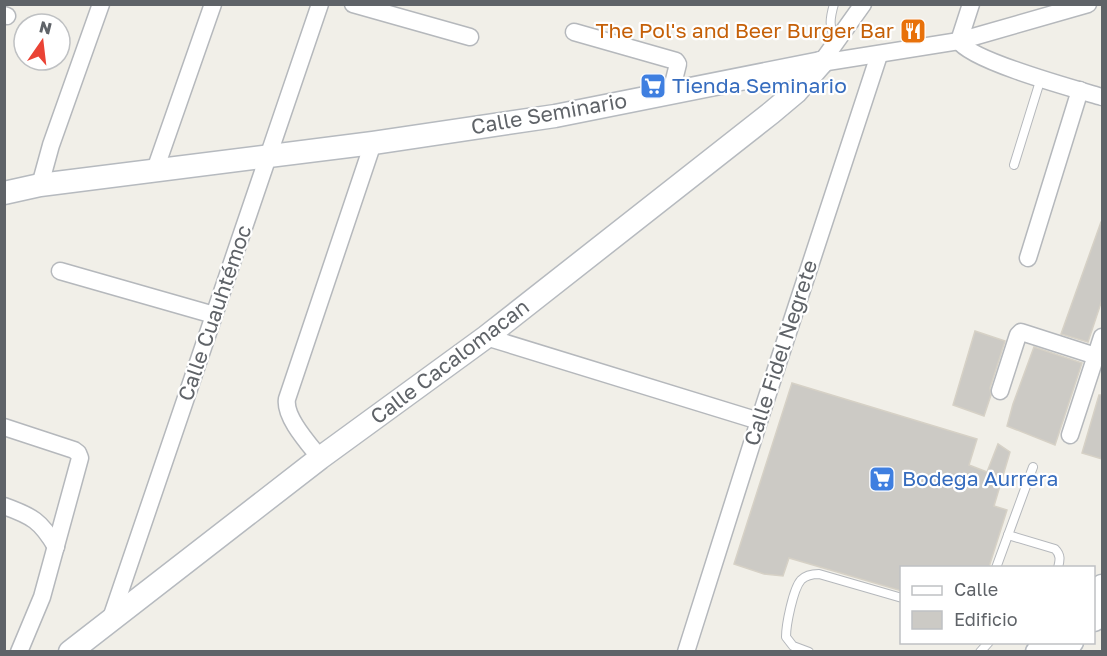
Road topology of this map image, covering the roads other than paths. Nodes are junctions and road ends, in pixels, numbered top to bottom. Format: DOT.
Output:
graph roads {
  1 [pos="101,4"];
  2 [pos="213,4"];
  3 [pos="320,4"];
  4 [pos="353,4"];
  5 [pos="834,4"];
  6 [pos="863,4"];
  7 [pos="971,4"];
  8 [pos="1088,4"];
  9 [pos="574,32"];
  10 [pos="470,37"];
  11 [pos="837,40"];
  12 [pos="959,41"];
  13 [pos="879,55"];
  14 [pos="821,63"];
  15 [pos="1041,78"];
  16 [pos="1080,90"];
  17 [pos="671,92"];
  18 [pos="1102,97"];
  19 [pos="373,142"];
  20 [pos="267,156"];
  21 [pos="1014,165"];
  22 [pos="155,170"];
  23 [pos="40,185"];
  24 [pos="4,193"];
  25 [pos="1028,258"];
  26 [pos="60,271"];
  27 [pos="214,315"];
  28 [pos="486,337"];
  29 [pos="1102,337"];
  30 [pos="1100,357"];
  31 [pos="1000,391"];
  32 [pos="759,421"];
  33 [pos="4,427"];
  34 [pos="1070,435"];
  35 [pos="320,458"];
  36 [pos="1033,467"];
  37 [pos="4,506"];
  38 [pos="1008,535"];
  39 [pos="56,547"];
  40 [pos="996,566"];
  41 [pos="1058,566"];
  42 [pos="900,597"];
  43 [pos="110,621"];
  44 [pos="77,649"];
  45 [pos="19,651"];
  46 [pos="686,651"];
  47 [pos="809,651"];
  1 -- 23 [label="street"];
  2 -- 22 [label="street"];
  3 -- 20 [label="street, Calle Cuauhtémoc"];
  4 -- 10 [label="street"];
  5 -- 11 [label="lane"];
  6 -- 11 [label="street"];
  7 -- 12 [label="street"];
  8 -- 12 [label="street, Calle Seminario"];
  9 -- 17 [label="street"];
  11 -- 14 [label="street"];
  12 -- 13 [label="street, Calle Seminario"];
  12 -- 15 [label="street"];
  13 -- 14 [label="street, Calle Seminario"];
  13 -- 32 [label="street, Calle Fidel Negrete"];
  14 -- 17 [label="street, Calle Seminario"];
  14 -- 28 [label="street, Calle Cacalomacan"];
  15 -- 16 [label="street"];
  15 -- 21 [label="lane"];
  16 -- 18 [label="street"];
  16 -- 25 [label="street"];
  17 -- 19 [label="street, Calle Seminario"];
  19 -- 20 [label="street, Calle Seminario"];
  19 -- 35 [label="street"];
  20 -- 22 [label="street, Calle Seminario"];
  20 -- 27 [label="street, Calle Cuauhtémoc"];
  22 -- 23 [label="street, Calle Seminario"];
  23 -- 24 [label="street, Calle Seminario"];
  26 -- 27 [label="street"];
  27 -- 43 [label="street, Calle Cuauhtémoc"];
  28 -- 32 [label="street"];
  28 -- 35 [label="street, Calle Cacalomacan"];
  29 -- 30 [label="street"];
  30 -- 31 [label="street"];
  30 -- 34 [label="street"];
  32 -- 46 [label="street, Calle Fidel Negrete"];
  33 -- 39 [label="street"];
  35 -- 43 [label="street, Calle Cacalomacan"];
  36 -- 38 [label="lane"];
  37 -- 39 [label="street"];
  38 -- 40 [label="lane"];
  38 -- 41 [label="lane"];
  39 -- 45 [label="street"];
  42 -- 47 [label="lane"];
  43 -- 44 [label="street, Calle Cacalomacan"];
}
